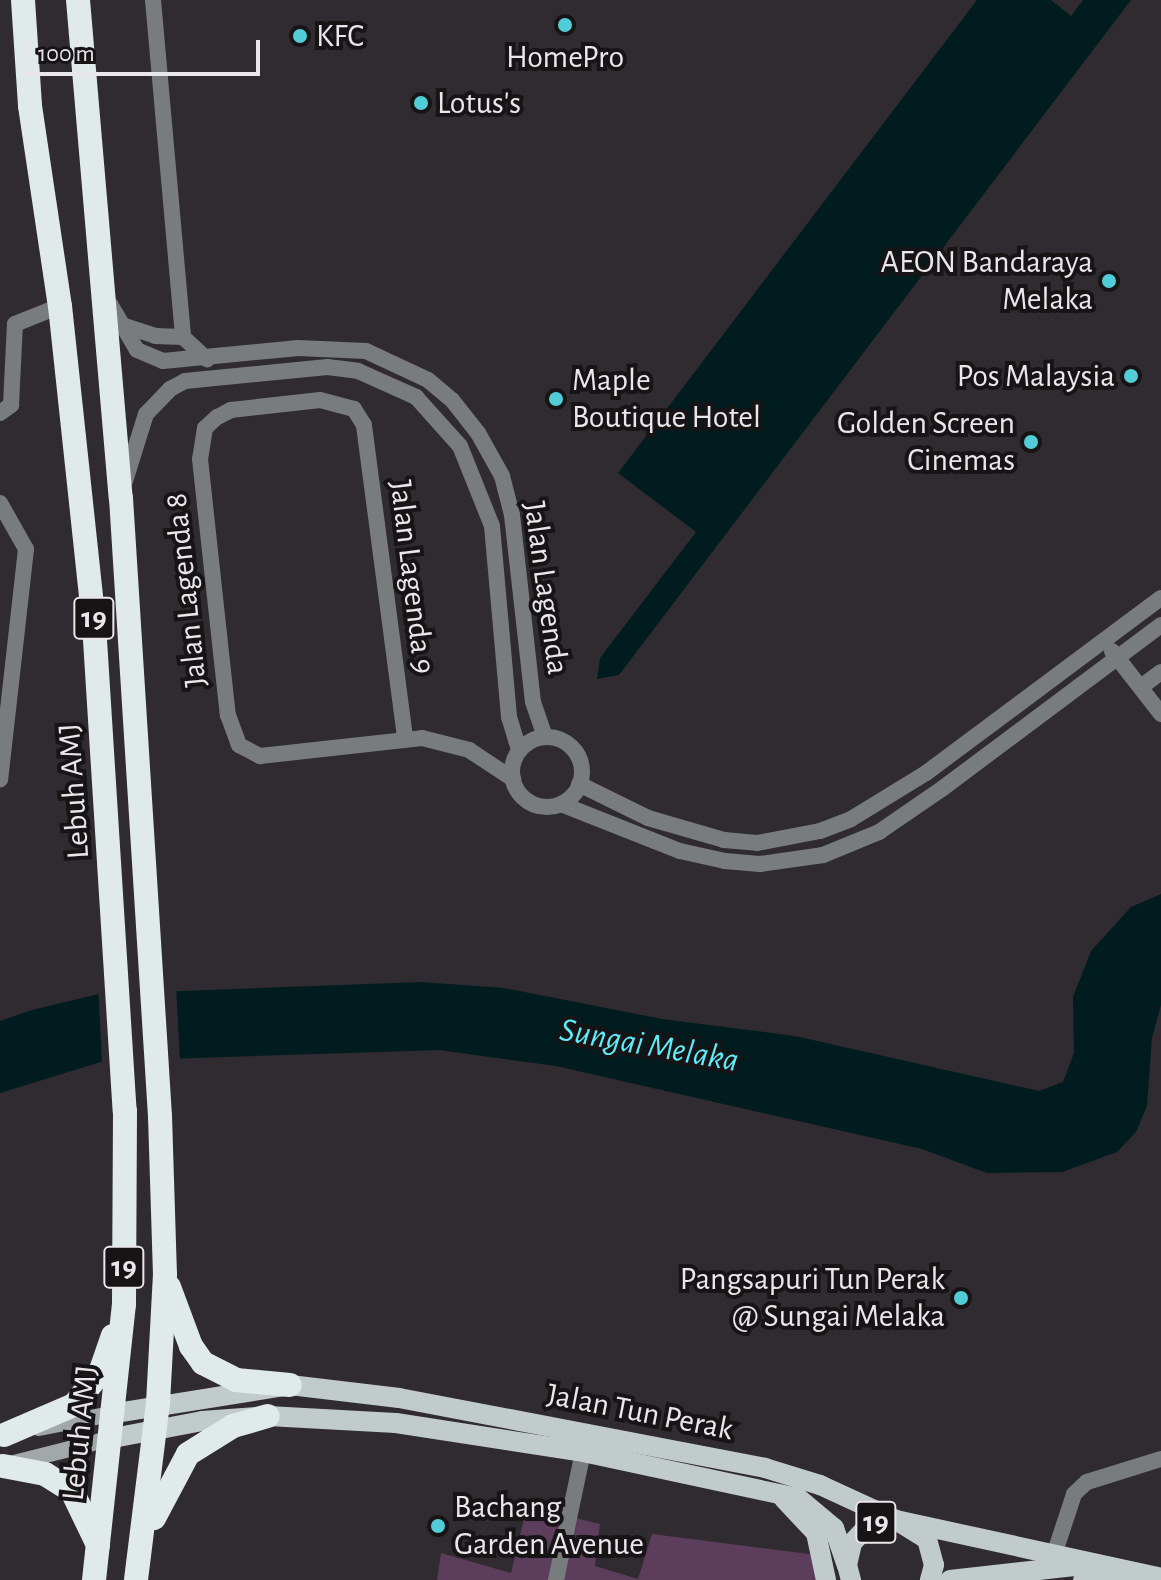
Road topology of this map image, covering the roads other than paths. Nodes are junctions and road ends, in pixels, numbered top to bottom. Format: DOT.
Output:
graph roads {
  1 [pos="23,0"];
  2 [pos="78,0"];
  3 [pos="153,0"];
  4 [pos="101,272"];
  5 [pos="60,306"];
  6 [pos="118,324"];
  7 [pos="183,337"];
  8 [pos="207,359"];
  9 [pos="3,412"];
  10 [pos="364,425"];
  11 [pos="121,498"];
  12 [pos="0,503"];
  13 [pos="1161,598"];
  14 [pos="1161,625"];
  15 [pos="1103,641"];
  16 [pos="1117,657"];
  17 [pos="7,663"];
  18 [pos="1161,672"];
  19 [pos="1141,687"];
  20 [pos="1161,714"];
  21 [pos="405,737"];
  22 [pos="545,737"];
  23 [pos="519,750"];
  24 [pos="513,779"];
  25 [pos="0,780"];
  26 [pos="579,784"];
  27 [pos="561,804"];
  28 [pos="165,1274"];
  29 [pos="124,1304"];
  30 [pos="290,1385"];
  31 [pos="158,1403"];
  32 [pos="116,1413"];
  33 [pos="268,1416"];
  34 [pos="155,1428"];
  35 [pos="2,1435"];
  36 [pos="113,1438"];
  37 [pos="583,1452"];
  38 [pos="1161,1459"];
  39 [pos="2,1466"];
  40 [pos="759,1486"];
  41 [pos="896,1520"];
  42 [pos="144,1544"];
  43 [pos="100,1551"];
  44 [pos="1054,1555"];
  45 [pos="1098,1565"];
  46 [pos="849,1575"];
  47 [pos="1160,1578"];
  48 [pos="94,1580"];
  49 [pos="136,1580"];
  50 [pos="556,1580"];
  51 [pos="826,1580"];
  52 [pos="930,1580"];
  53 [pos="950,1580"];
  54 [pos="1083,1580"];
  1 -- 5 [label="highway, Lebuh AMJ / 19"];
  2 -- 4 [label="highway, Lebuh AMJ / 19"];
  3 -- 7 [label="street"];
  4 -- 6 [label="street, Jalan Lagenda"];
  4 -- 11 [label="highway, Lebuh AMJ / 19"];
  5 -- 9 [label="street"];
  5 -- 29 [label="highway, Lebuh AMJ / 19"];
  6 -- 7 [label="street"];
  6 -- 8 [label="street, Jalan Lagenda"];
  7 -- 8 [label="street"];
  8 -- 22 [label="street, Jalan Lagenda"];
  10 -- 21 [label="street, Jalan Lagenda 9"];
  10 -- 21 [label="street, Jalan Lagenda 8"];
  11 -- 23 [label="street, Jalan Lagenda"];
  11 -- 28 [label="highway, Lebuh AMJ / 19"];
  12 -- 17 [label="street"];
  13 -- 15 [label="street"];
  14 -- 16 [label="street"];
  15 -- 16 [label="street"];
  15 -- 26 [label="street"];
  16 -- 19 [label="street"];
  16 -- 27 [label="street"];
  17 -- 25 [label="street"];
  18 -- 19 [label="street"];
  19 -- 20 [label="street"];
  21 -- 24 [label="street"];
  22 -- 23 [label="street"];
  22 -- 26 [label="street"];
  23 -- 24 [label="street"];
  24 -- 27 [label="street"];
  26 -- 27 [label="street"];
  28 -- 30 [label="highway"];
  28 -- 31 [label="highway, Lebuh AMJ / 19"];
  29 -- 32 [label="highway, Lebuh AMJ / 19"];
  29 -- 35 [label="highway"];
  30 -- 31 [label="main road, Jalan Tun Perak"];
  30 -- 41 [label="main road, Jalan Tun Perak"];
  31 -- 32 [label="main road, Jalan Tun Perak"];
  31 -- 34 [label="highway, Lebuh AMJ / 19"];
  32 -- 35 [label="street"];
  32 -- 36 [label="highway, Lebuh AMJ / 19"];
  33 -- 34 [label="main road, Jalan Tun Perak"];
  33 -- 37 [label="main road, Jalan Tun Perak"];
  33 -- 42 [label="highway"];
  34 -- 36 [label="main road, Jalan Tun Perak"];
  34 -- 42 [label="highway, Lebuh AMJ / 19"];
  36 -- 39 [label="street"];
  36 -- 43 [label="highway, Lebuh AMJ / 19"];
  37 -- 40 [label="main road, Jalan Tun Perak"];
  37 -- 50 [label="street"];
  38 -- 44 [label="street"];
  39 -- 43 [label="highway"];
  40 -- 46 [label="main road, Jalan Tun Perak"];
  40 -- 51 [label="main road"];
  41 -- 44 [label="main road, Jalan Tun Perak / 19"];
  41 -- 46 [label="main road, 19"];
  41 -- 52 [label="main road, 19"];
  42 -- 49 [label="highway, Lebuh AMJ / 19"];
  43 -- 48 [label="highway, Lebuh AMJ / 19"];
  44 -- 45 [label="main road, Jalan Tun Perak / 19"];
  45 -- 47 [label="main road, Jalan Tun Perak / 19"];
  45 -- 53 [label="main road, Jalan Tun Perak / 19"];
  47 -- 54 [label="main road"];
}
